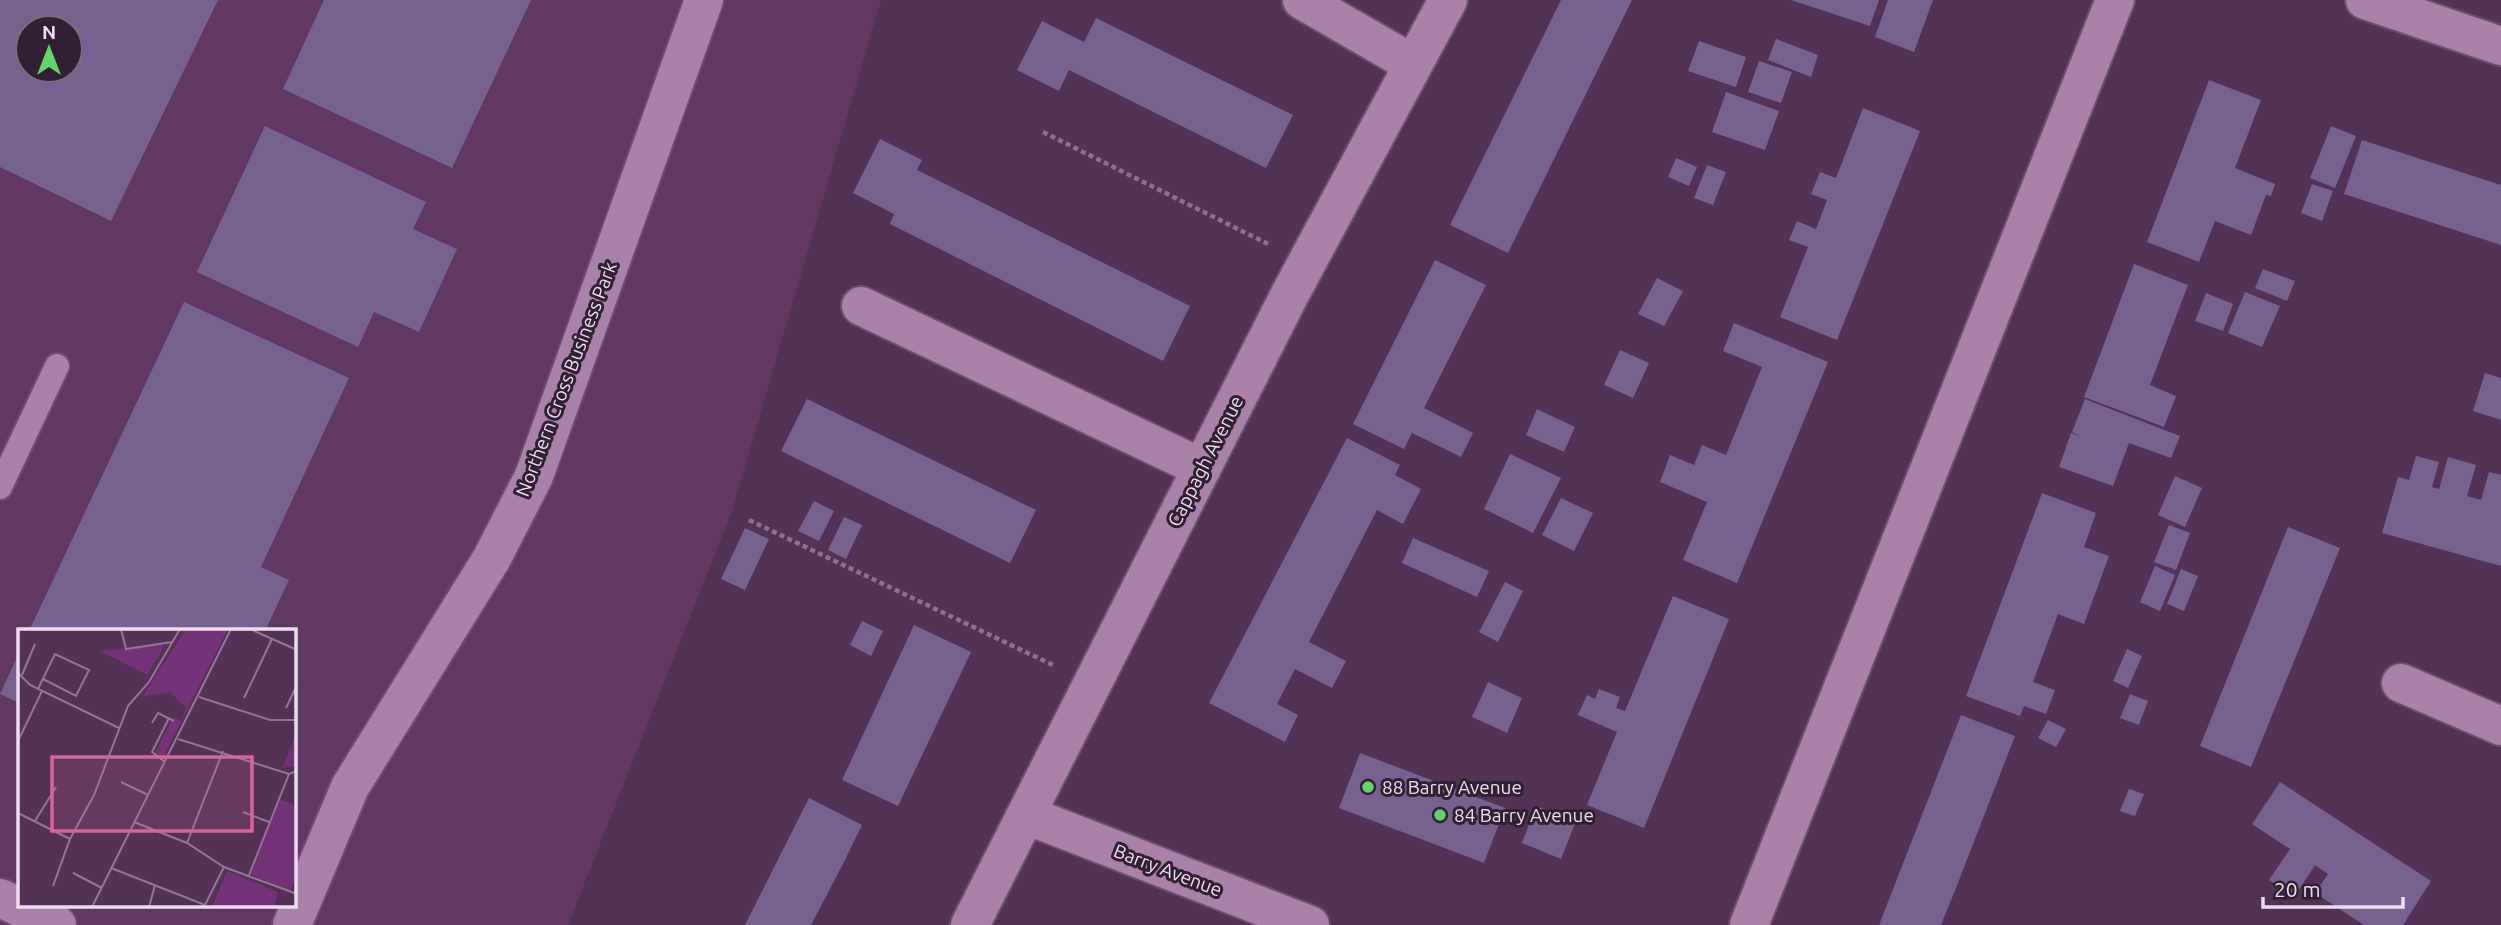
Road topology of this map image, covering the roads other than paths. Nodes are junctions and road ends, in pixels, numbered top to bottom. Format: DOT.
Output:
graph roads {
  1 [pos="704,0"];
  2 [pos="1303,0"];
  3 [pos="1448,0"];
  4 [pos="2115,0"];
  5 [pos="2365,0"];
  6 [pos="2501,46"];
  7 [pos="1411,63"];
  8 [pos="860,306"];
  9 [pos="57,366"];
  10 [pos="1202,468"];
  11 [pos="0,487"];
  12 [pos="2401,683"];
  13 [pos="2501,726"];
  14 [pos="1026,815"];
  15 [pos="0,898"];
  16 [pos="18,907"];
  17 [pos="21,908"];
  18 [pos="57,925"];
  19 [pos="292,925"];
  20 [pos="970,925"];
  21 [pos="1310,925"];
  22 [pos="1749,925"];
  1 -- 19 [label="street, Northern Cross Business Park"];
  2 -- 7 [label="street"];
  3 -- 7 [label="street, Cappagh Avenue"];
  4 -- 22 [label="street"];
  5 -- 6 [label="street"];
  7 -- 10 [label="street, Cappagh Avenue"];
  8 -- 10 [label="street"];
  9 -- 11 [label="lane"];
  10 -- 14 [label="street, Cappagh Avenue"];
  12 -- 13 [label="street"];
  14 -- 20 [label="street, Cappagh Avenue"];
  14 -- 21 [label="street, Barry Avenue"];
  15 -- 16 [label="street"];
  17 -- 18 [label="street"];
}
